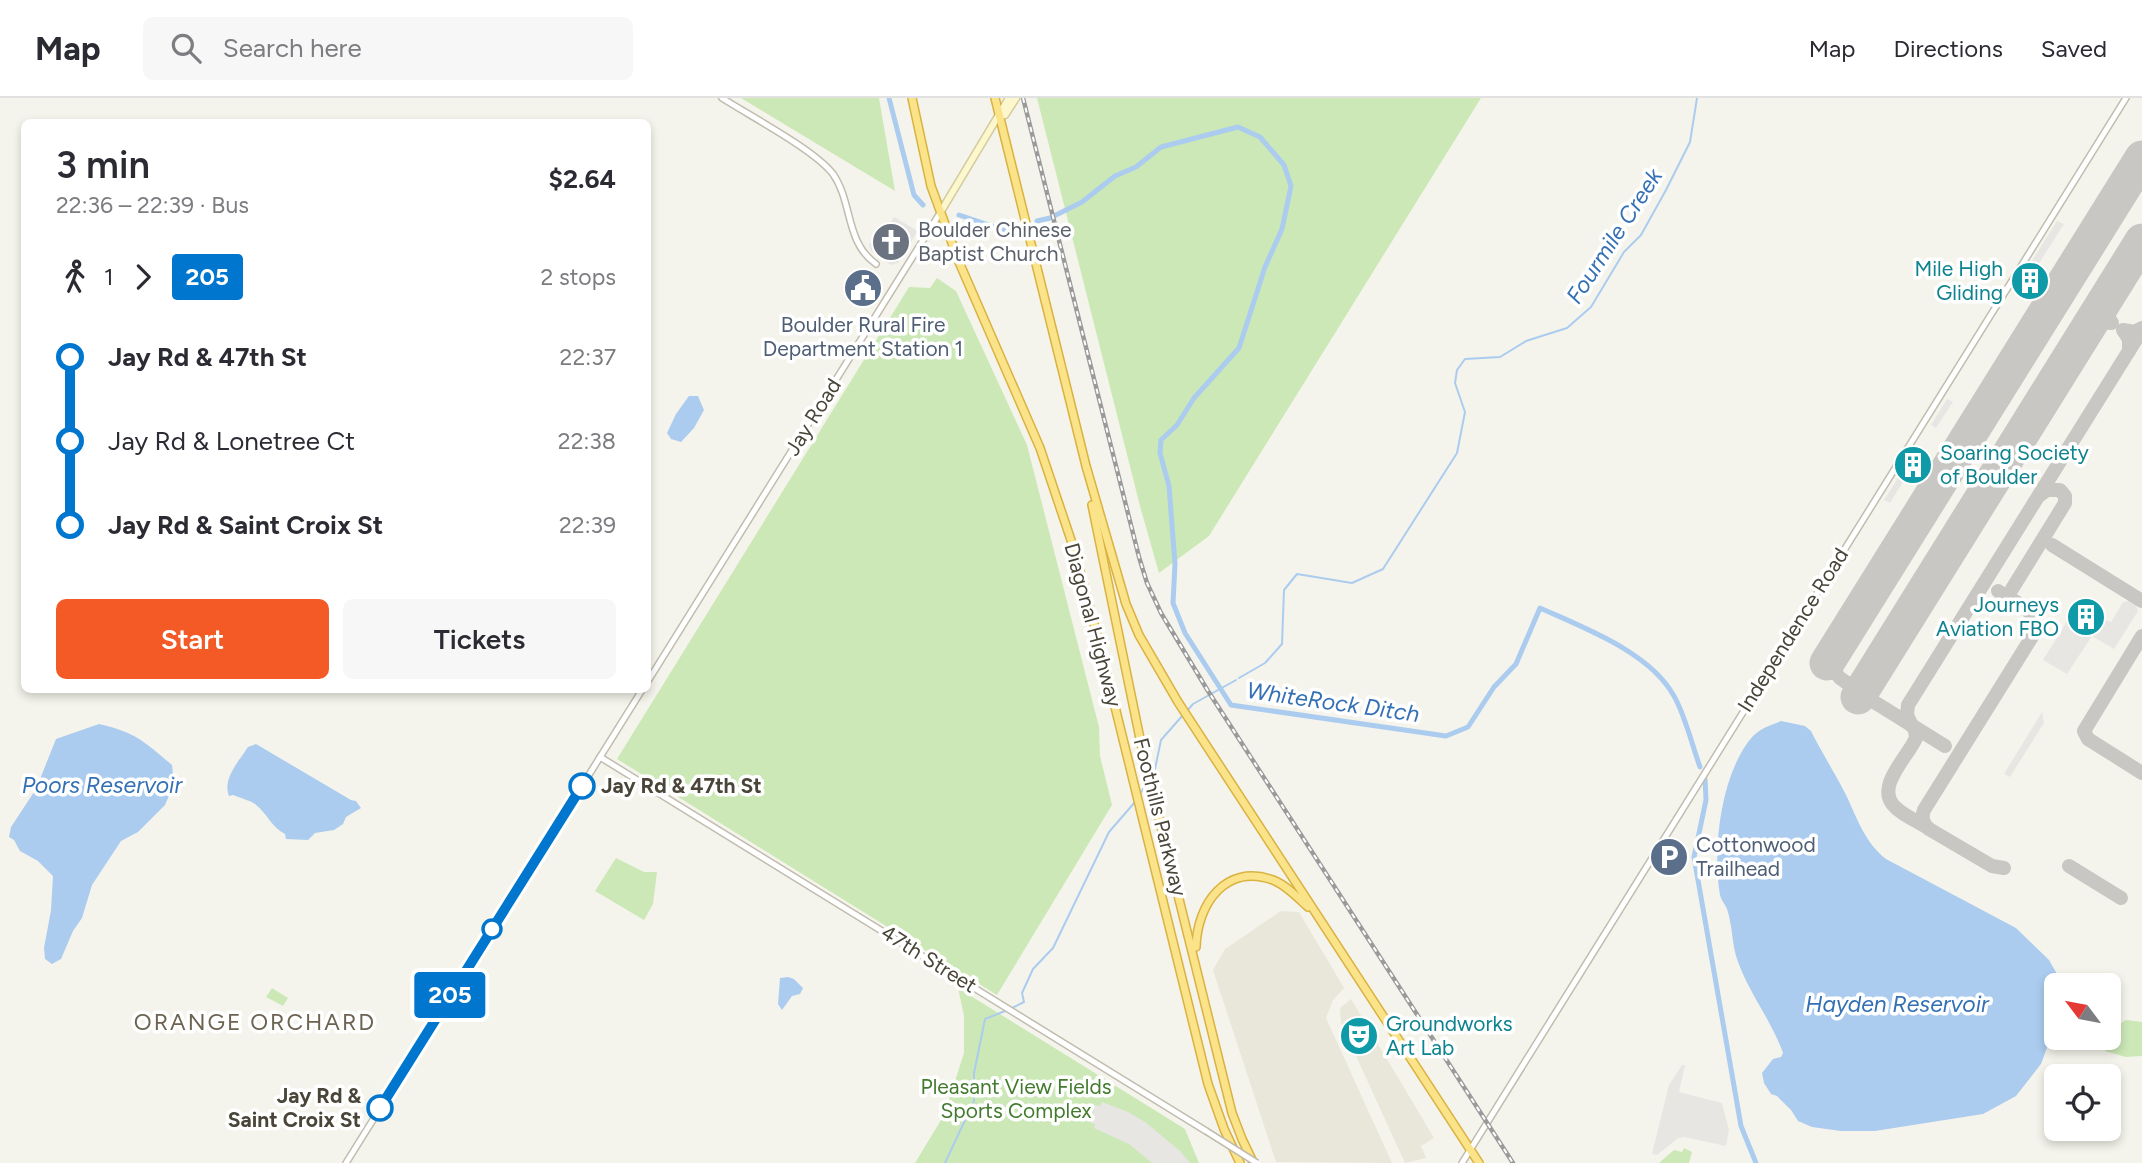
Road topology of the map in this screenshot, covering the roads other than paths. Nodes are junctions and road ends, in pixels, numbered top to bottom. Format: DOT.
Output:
graph roads {
  1 [pos="722,98"];
  2 [pos="912,98"];
  3 [pos="995,98"];
  4 [pos="1009,98"];
  5 [pos="1016,98"];
  6 [pos="2126,98"];
  7 [pos="1000,116"];
  8 [pos="940,213"];
  9 [pos="876,264"];
  10 [pos="1086,466"];
  11 [pos="651,676"];
  12 [pos="640,693"];
  13 [pos="600,757"];
  14 [pos="1315,913"];
  15 [pos="1196,958"];
  16 [pos="1470,1150"];
  17 [pos="346,1163"];
  18 [pos="1240,1163"];
  19 [pos="1255,1163"];
  20 [pos="1462,1163"];
  21 [pos="1479,1163"];
  1 -- 9 [label="street"];
  2 -- 8 [label="highway, Diagonal Highway"];
  3 -- 7 [label="highway"];
  4 -- 7 [label="main road, Jay Road"];
  5 -- 7 [label="main road, Jay Road"];
  6 -- 16 [label="street, Independence Road"];
  7 -- 8 [label="main road, Jay Road"];
  7 -- 10 [label="highway"];
  8 -- 11 [label="street, Jay Road"];
  8 -- 18 [label="highway, Diagonal Highway"];
  10 -- 14 [label="highway"];
  10 -- 15 [label="highway, Foothills Parkway"];
  12 -- 13 [label="street"];
  13 -- 17 [label="street"];
  13 -- 19 [label="street, 47th Street, bridge"];
  14 -- 15 [label="highway"];
  14 -- 16 [label="highway"];
  15 -- 19 [label="highway, Foothills Parkway"];
  16 -- 20 [label="street, Independence Road"];
  16 -- 21 [label="highway"];
}
